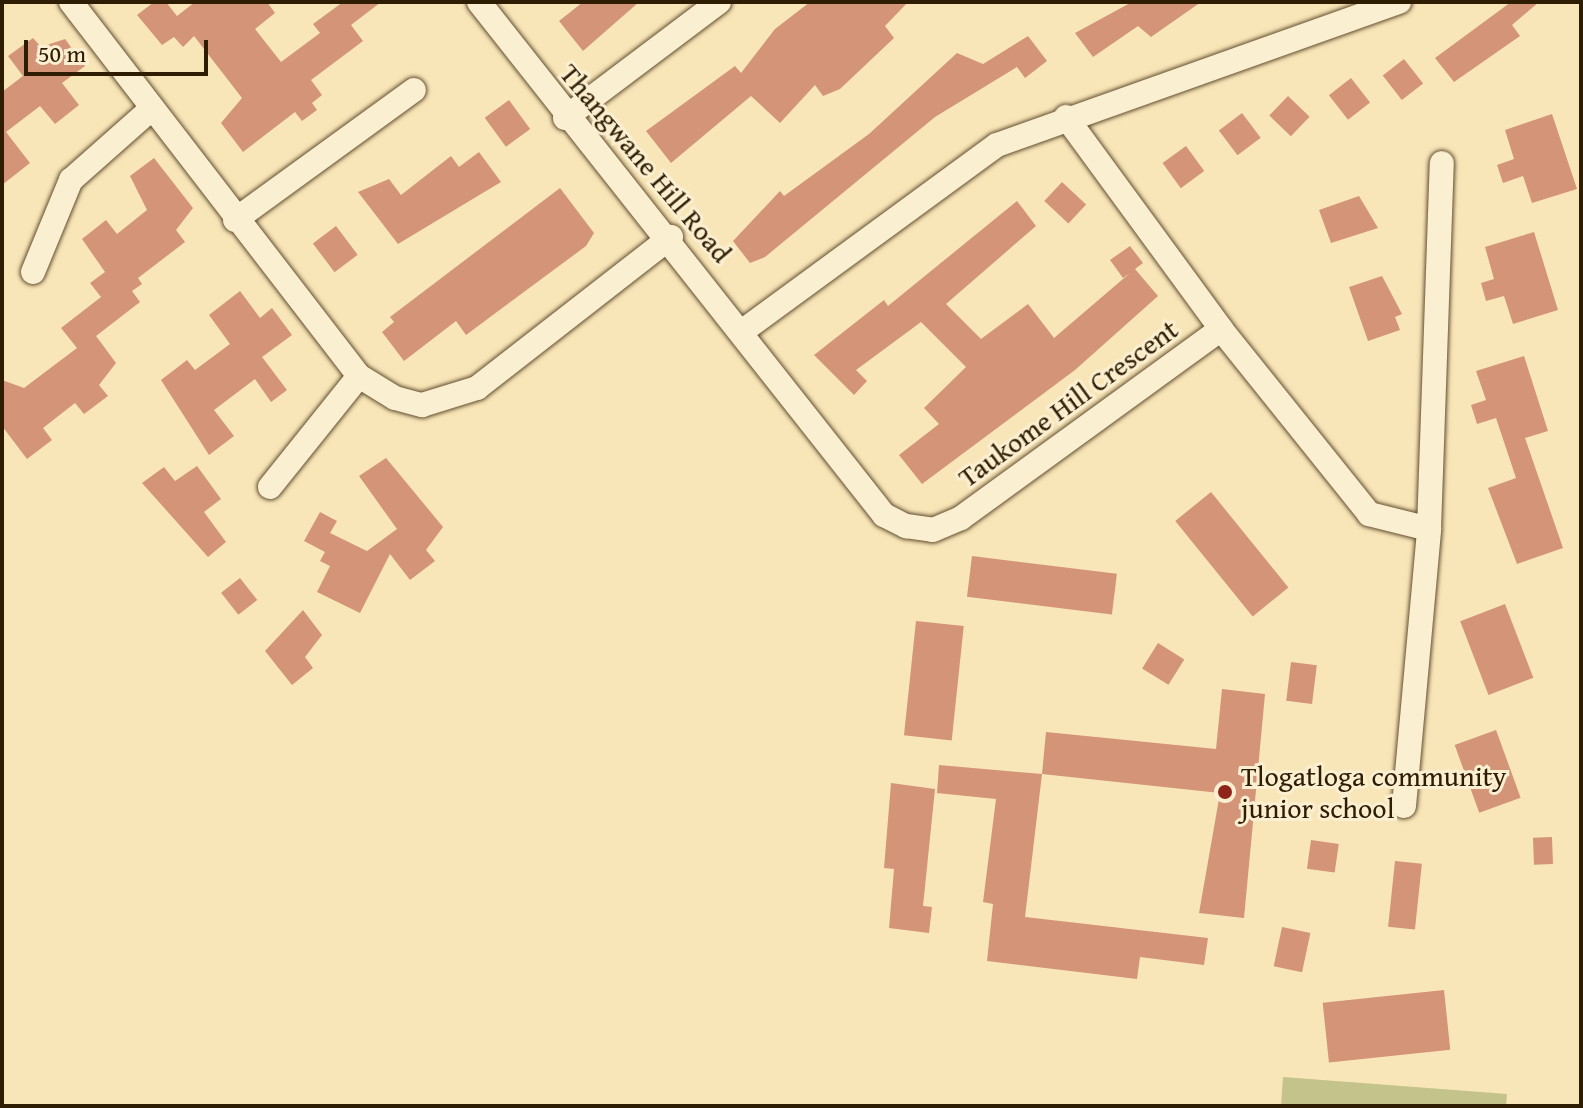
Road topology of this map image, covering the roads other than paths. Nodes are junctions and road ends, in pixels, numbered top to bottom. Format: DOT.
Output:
graph roads {
  1 [pos="71,2"];
  2 [pos="479,2"];
  3 [pos="719,2"];
  4 [pos="1399,2"];
  5 [pos="414,90"];
  6 [pos="149,111"];
  7 [pos="1066,117"];
  8 [pos="565,118"];
  9 [pos="1442,163"];
  10 [pos="235,220"];
  11 [pos="671,237"];
  12 [pos="33,272"];
  13 [pos="1221,329"];
  14 [pos="744,330"];
  15 [pos="768,361"];
  16 [pos="359,376"];
  17 [pos="270,487"];
  18 [pos="1429,529"];
  19 [pos="1404,806"];
  1 -- 6 [label="street"];
  2 -- 8 [label="street, Thangwane Hill Road"];
  3 -- 8 [label="street"];
  4 -- 7 [label="street"];
  5 -- 10 [label="street"];
  6 -- 10 [label="street"];
  6 -- 12 [label="street"];
  7 -- 13 [label="street, Taukome Hill Crescent"];
  7 -- 14 [label="street"];
  8 -- 11 [label="street, Thangwane Hill Road"];
  9 -- 18 [label="street"];
  10 -- 16 [label="street"];
  11 -- 14 [label="street, Thangwane Hill Road"];
  11 -- 16 [label="street"];
  13 -- 15 [label="street, Taukome Hill Crescent"];
  13 -- 18 [label="street"];
  14 -- 15 [label="street, Thangwane Hill Road"];
  16 -- 17 [label="street"];
  18 -- 19 [label="street"];
}
